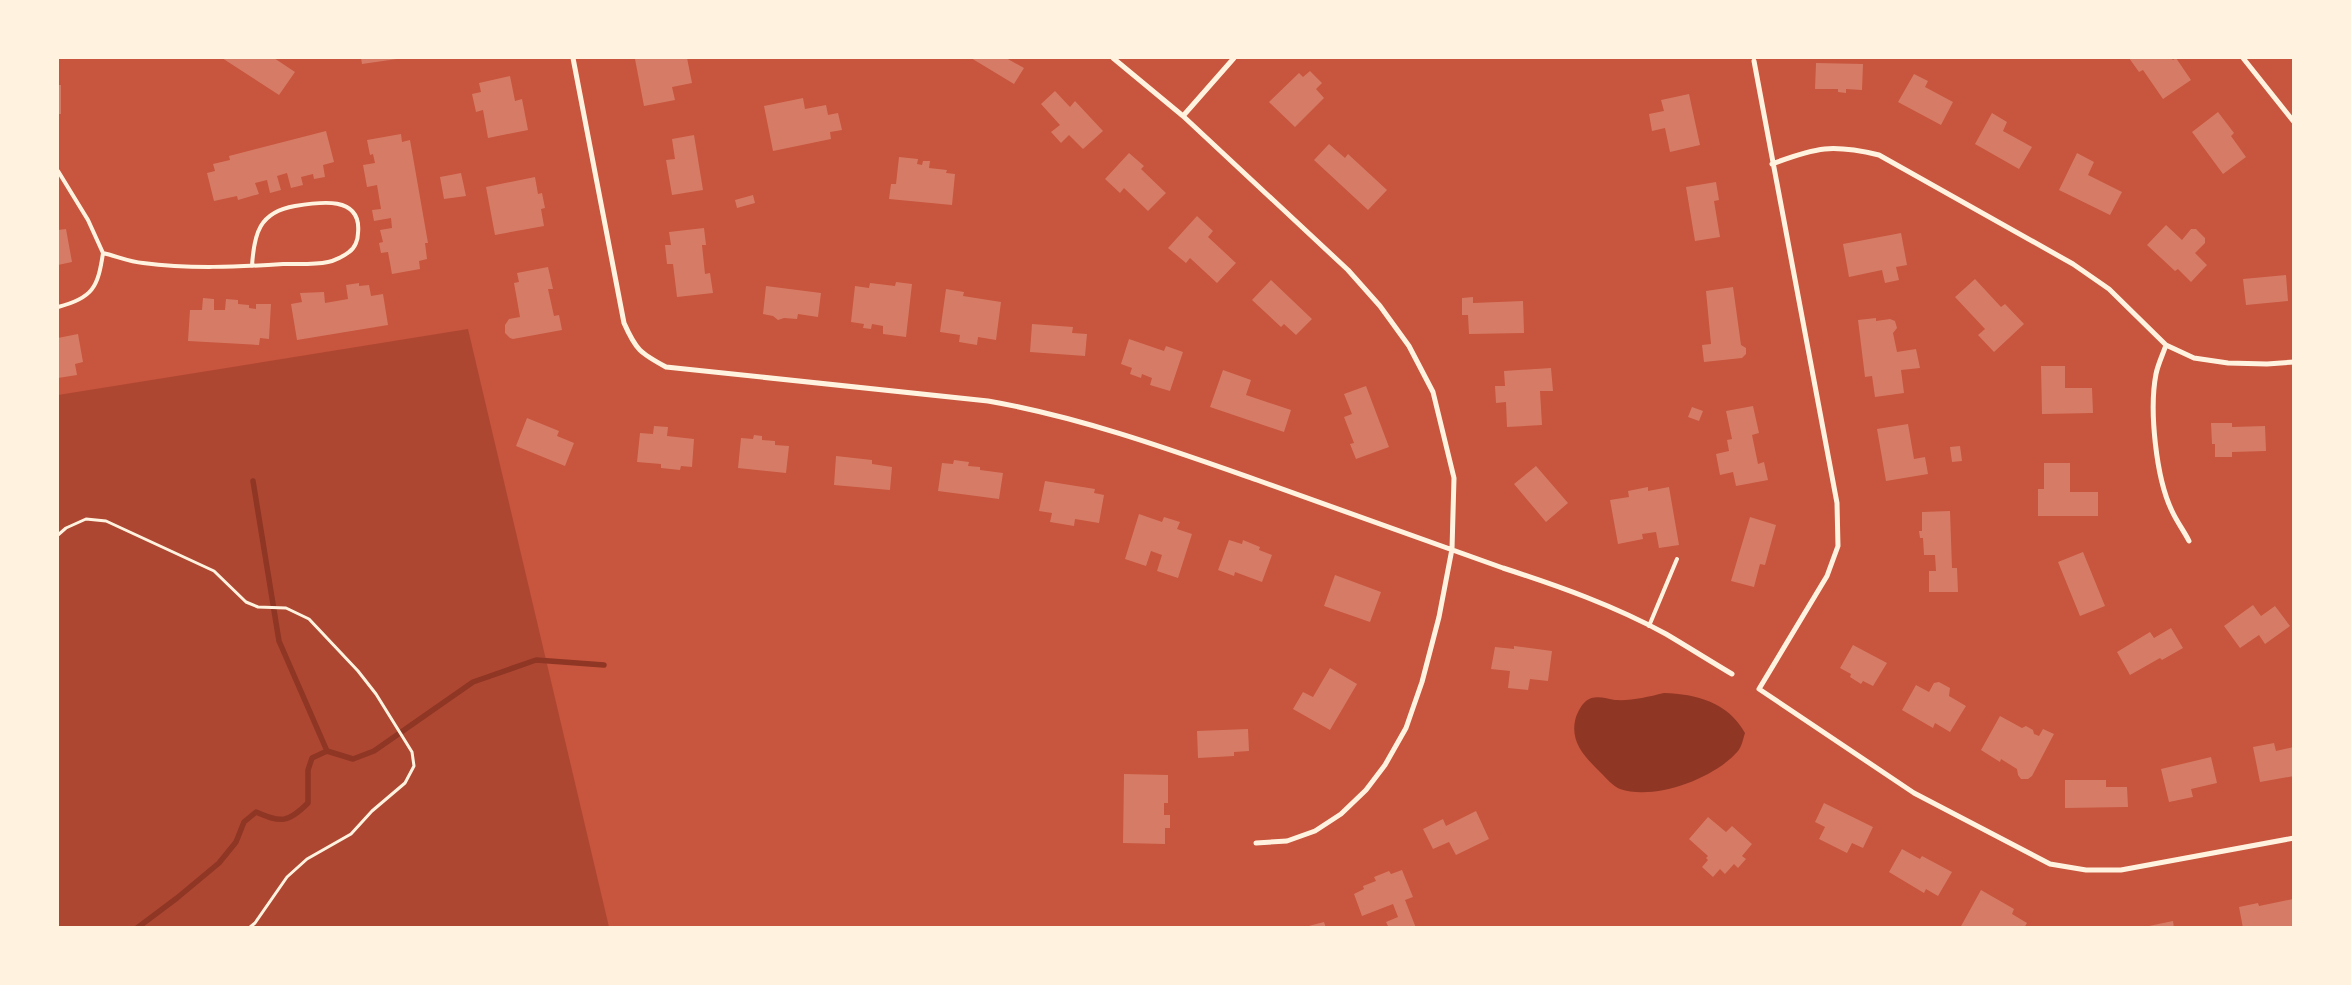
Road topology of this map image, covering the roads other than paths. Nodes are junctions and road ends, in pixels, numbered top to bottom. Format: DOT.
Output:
graph roads {
  1 [pos="573,58"];
  2 [pos="1113,58"];
  3 [pos="1234,58"];
  4 [pos="2243,58"];
  5 [pos="1754,61"];
  6 [pos="1183,116"];
  7 [pos="2294,122"];
  8 [pos="1772,164"];
  9 [pos="58,171"];
  10 [pos="103,253"];
  11 [pos="252,266"];
  12 [pos="58,306"];
  13 [pos="2166,345"];
  14 [pos="2294,362"];
  15 [pos="2189,541"];
  16 [pos="1452,549"];
  17 [pos="1677,560"];
  18 [pos="1649,626"];
  19 [pos="1732,674"];
  20 [pos="2294,838"];
  21 [pos="1256,843"];
  1 -- 16 [label="street"];
  2 -- 6 [label="street"];
  3 -- 6 [label="street"];
  4 -- 7 [label="street"];
  5 -- 8 [label="street"];
  6 -- 16 [label="street"];
  8 -- 13 [label="street"];
  8 -- 20 [label="street"];
  9 -- 10 [label="lane"];
  10 -- 11 [label="lane"];
  10 -- 12 [label="lane"];
  11 -- 11 [label="lane"];
  13 -- 14 [label="street"];
  13 -- 15 [label="street"];
  16 -- 18 [label="street"];
  16 -- 21 [label="street"];
  17 -- 18 [label="lane"];
  18 -- 19 [label="street"];
}
